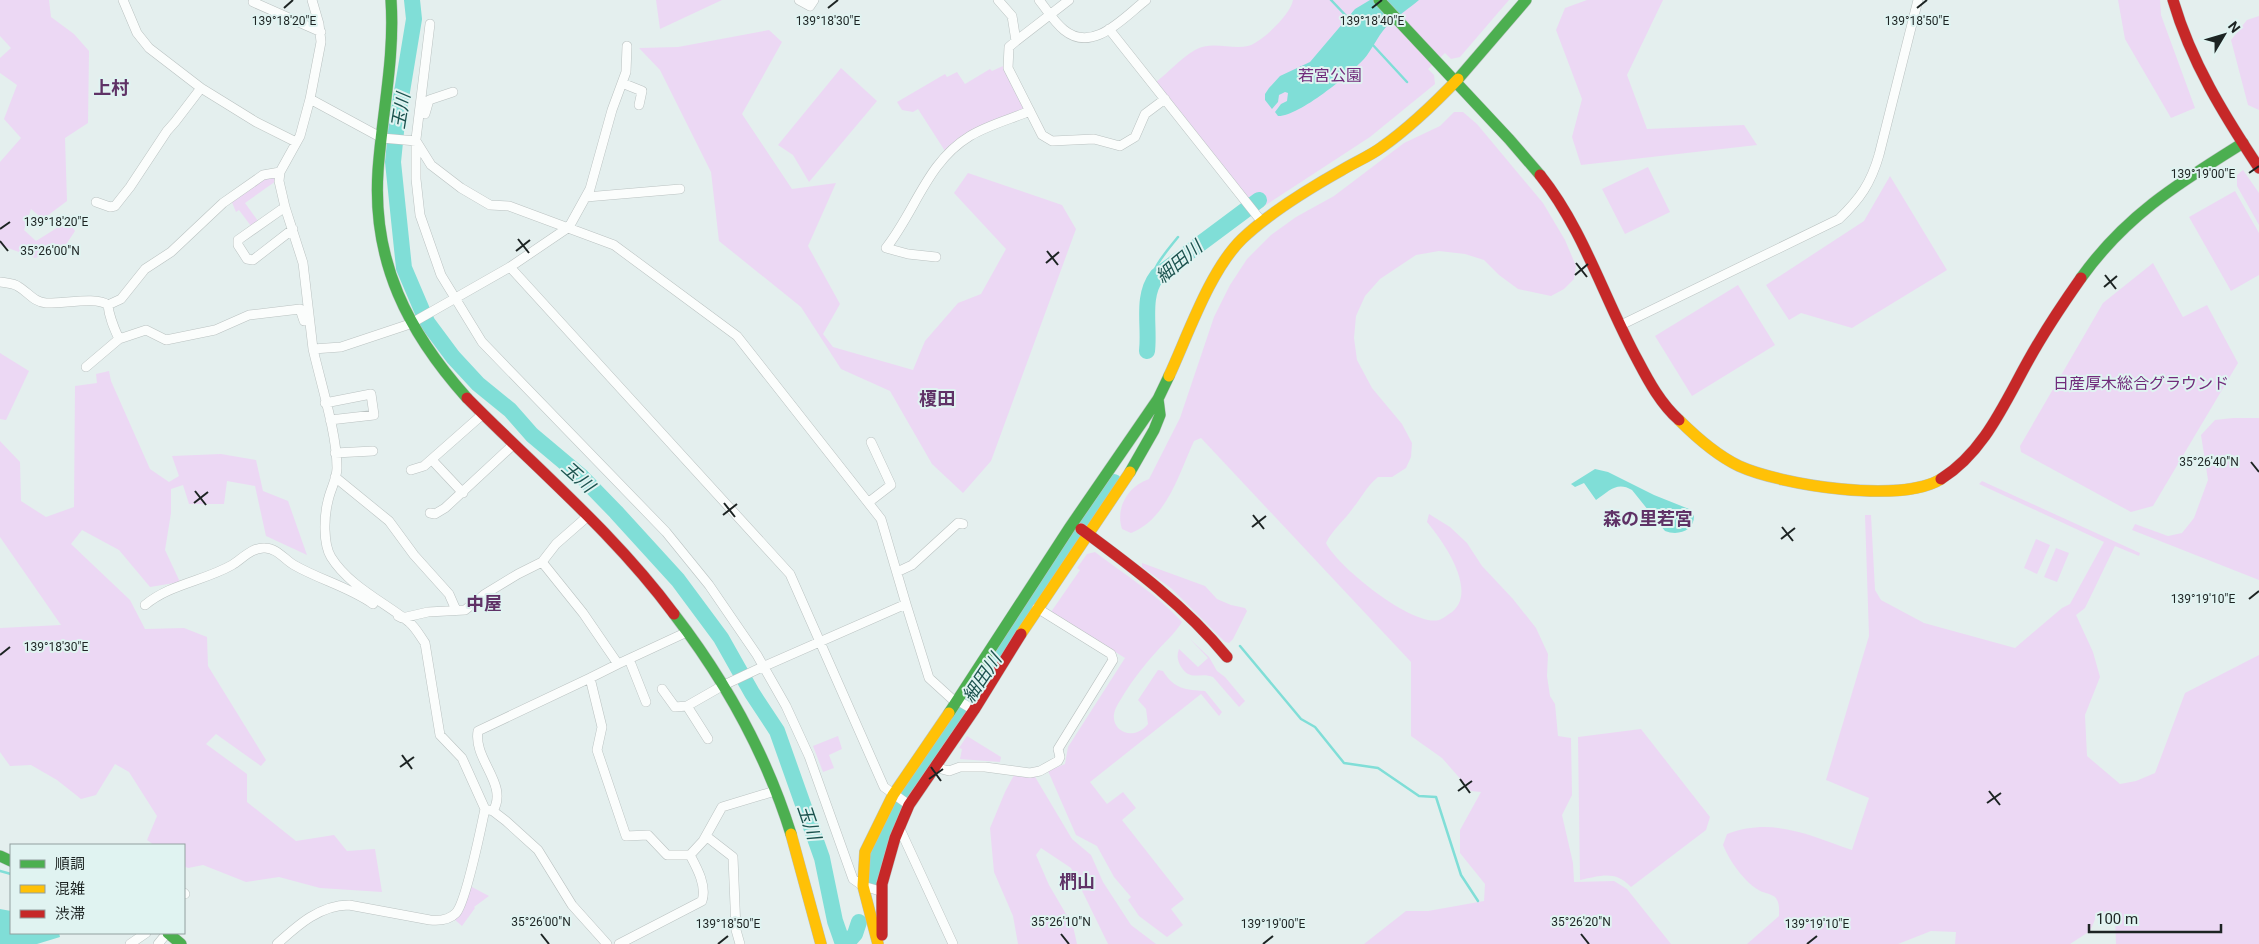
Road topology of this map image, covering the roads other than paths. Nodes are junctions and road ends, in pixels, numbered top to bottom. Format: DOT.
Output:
graph roads {
  1 [pos="123,0"];
  2 [pos="312,0"];
  3 [pos="391,0"];
  4 [pos="799,0"];
  5 [pos="814,0"];
  6 [pos="998,0"];
  7 [pos="1039,0"];
  8 [pos="1069,0"];
  9 [pos="1146,0"];
  10 [pos="1380,0"];
  11 [pos="1526,0"];
  12 [pos="1918,0"];
  13 [pos="2173,0"];
  14 [pos="253,2"];
  15 [pos="1050,14"];
  16 [pos="430,24"];
  17 [pos="1109,29"];
  18 [pos="321,32"];
  19 [pos="1016,41"];
  20 [pos="627,46"];
  21 [pos="622,83"];
  22 [pos="1456,83"];
  23 [pos="201,88"];
  24 [pos="453,92"];
  25 [pos="1165,98"];
  26 [pos="310,99"];
  27 [pos="639,105"];
  28 [pos="1030,111"];
  29 [pos="385,138"];
  30 [pos="414,141"];
  31 [pos="296,142"];
  32 [pos="2243,143"];
  33 [pos="2259,168"];
  34 [pos="280,172"];
  35 [pos="680,190"];
  36 [pos="586,197"];
  37 [pos="96,202"];
  38 [pos="285,207"];
  39 [pos="1262,222"];
  40 [pos="569,227"];
  41 [pos="293,229"];
  42 [pos="936,257"];
  43 [pos="510,267"];
  44 [pos="0,282"];
  45 [pos="452,299"];
  46 [pos="108,305"];
  47 [pos="412,322"];
  48 [pos="1621,325"];
  49 [pos="311,336"];
  50 [pos="119,338"];
  51 [pos="313,349"];
  52 [pos="86,367"];
  53 [pos="1158,399"];
  54 [pos="326,403"];
  55 [pos="483,414"];
  56 [pos="330,420"];
  57 [pos="871,442"];
  58 [pos="514,444"];
  59 [pos="373,451"];
  60 [pos="335,453"];
  61 [pos="432,460"];
  62 [pos="411,470"];
  63 [pos="336,476"];
  64 [pos="463,493"];
  65 [pos="869,502"];
  66 [pos="430,513"];
  67 [pos="588,516"];
  68 [pos="963,524"];
  69 [pos="1080,529"];
  70 [pos="542,562"];
  71 [pos="897,572"];
  72 [pos="906,604"];
  73 [pos="145,605"];
  74 [pos="1029,608"];
  75 [pos="456,610"];
  76 [pos="402,618"];
  77 [pos="687,632"];
  78 [pos="820,641"];
  79 [pos="1228,657"];
  80 [pos="629,659"];
  81 [pos="618,664"];
  82 [pos="761,668"];
  83 [pos="590,678"];
  84 [pos="725,684"];
  85 [pos="662,689"];
  86 [pos="642,699"];
  87 [pos="959,701"];
  88 [pos="687,706"];
  89 [pos="972,709"];
  90 [pos="708,739"];
  91 [pos="934,768"];
  92 [pos="775,791"];
  93 [pos="895,796"];
  94 [pos="908,804"];
  95 [pos="489,810"];
  96 [pos="899,827"];
  97 [pos="706,836"];
  98 [pos="690,855"];
  99 [pos="871,888"];
  100 [pos="145,934"];
  101 [pos="167,934"];
  102 [pos="169,934"];
  103 [pos="130,944"];
  104 [pos="158,944"];
  105 [pos="181,944"];
  106 [pos="277,944"];
  107 [pos="607,944"];
  108 [pos="619,944"];
  109 [pos="740,944"];
  110 [pos="821,944"];
  111 [pos="878,944"];
  112 [pos="883,944"];
  113 [pos="953,944"];
  1 -- 23 [label="street"];
  2 -- 18 [label="street"];
  3 -- 29 [label="street"];
  4 -- 5 [label="street"];
  6 -- 19 [label="street"];
  7 -- 15 [label="street"];
  8 -- 15 [label="street"];
  9 -- 17 [label="street"];
  10 -- 22 [label="street"];
  11 -- 22 [label="street"];
  12 -- 48 [label="street"];
  13 -- 32 [label="street"];
  14 -- 18 [label="street"];
  15 -- 17 [label="street"];
  15 -- 19 [label="street"];
  16 -- 30 [label="street"];
  17 -- 25 [label="street"];
  18 -- 26 [label="street"];
  19 -- 28 [label="street"];
  20 -- 21 [label="street"];
  21 -- 27 [label="street"];
  21 -- 36 [label="street"];
  22 -- 39 [label="street"];
  22 -- 48 [label="street"];
  23 -- 31 [label="street"];
  23 -- 37 [label="street"];
  24 -- 30 [label="street"];
  25 -- 28 [label="street"];
  25 -- 39 [label="street"];
  26 -- 29 [label="street"];
  26 -- 31 [label="street"];
  28 -- 42 [label="street"];
  29 -- 30 [label="street"];
  29 -- 47 [label="street"];
  30 -- 40 [label="street"];
  30 -- 45 [label="street"];
  31 -- 34 [label="street"];
  32 -- 33 [label="street"];
  32 -- 48 [label="street"];
  34 -- 38 [label="street"];
  34 -- 46 [label="street"];
  35 -- 36 [label="street"];
  36 -- 40 [label="street"];
  38 -- 41 [label="street"];
  38 -- 41 [label="street"];
  39 -- 53 [label="street"];
  40 -- 43 [label="street"];
  40 -- 65 [label="street"];
  41 -- 49 [label="street"];
  43 -- 45 [label="street"];
  43 -- 78 [label="street"];
  44 -- 46 [label="street"];
  45 -- 47 [label="street"];
  45 -- 82 [label="street"];
  46 -- 50 [label="street"];
  47 -- 51 [label="street"];
  47 -- 55 [label="street"];
  49 -- 50 [label="street"];
  49 -- 51 [label="street"];
  50 -- 52 [label="street"];
  51 -- 54 [label="street"];
  53 -- 69 [label="street"];
  53 -- 69 [label="street"];
  54 -- 56 [label="street"];
  54 -- 56 [label="street"];
  55 -- 58 [label="street"];
  55 -- 61 [label="street"];
  56 -- 60 [label="street"];
  57 -- 65 [label="street"];
  58 -- 64 [label="street"];
  58 -- 67 [label="street"];
  59 -- 60 [label="street"];
  60 -- 63 [label="street"];
  61 -- 62 [label="street"];
  61 -- 64 [label="street"];
  63 -- 75 [label="street"];
  63 -- 76 [label="street"];
  64 -- 66 [label="street"];
  65 -- 71 [label="street"];
  67 -- 70 [label="street"];
  67 -- 77 [label="street"];
  68 -- 71 [label="street"];
  69 -- 74 [label="street"];
  69 -- 74 [label="street"];
  69 -- 79 [label="street"];
  70 -- 75 [label="street"];
  70 -- 81 [label="street"];
  71 -- 72 [label="street"];
  72 -- 78 [label="street"];
  72 -- 87 [label="street"];
  73 -- 76 [label="street"];
  74 -- 87 [label="street"];
  74 -- 89 [label="street"];
  74 -- 91 [label="street"];
  75 -- 76 [label="street"];
  76 -- 95 [label="street"];
  77 -- 80 [label="street"];
  77 -- 84 [label="street"];
  78 -- 82 [label="street"];
  78 -- 93 [label="street"];
  80 -- 81 [label="street"];
  80 -- 86 [label="street"];
  81 -- 83 [label="street"];
  82 -- 84 [label="street"];
  82 -- 99 [label="street"];
  83 -- 95 [label="street"];
  83 -- 98 [label="street"];
  84 -- 88 [label="street"];
  84 -- 92 [label="street"];
  85 -- 88 [label="street"];
  87 -- 89 [label="street"];
  87 -- 93 [label="street"];
  88 -- 90 [label="street"];
  89 -- 91 [label="street"];
  91 -- 94 [label="street"];
  92 -- 97 [label="street"];
  92 -- 110 [label="street"];
  93 -- 94 [label="street"];
  93 -- 99 [label="street"];
  94 -- 96 [label="street"];
  95 -- 106 [label="street"];
  95 -- 107 [label="street"];
  96 -- 99 [label="street"];
  96 -- 113 [label="street"];
  97 -- 98 [label="street"];
  97 -- 109 [label="street"];
  98 -- 108 [label="street"];
  99 -- 111 [label="street"];
  99 -- 112 [label="street"];
  100 -- 103 [label="street"];
  101 -- 104 [label="street"];
  102 -- 105 [label="street"];
}
